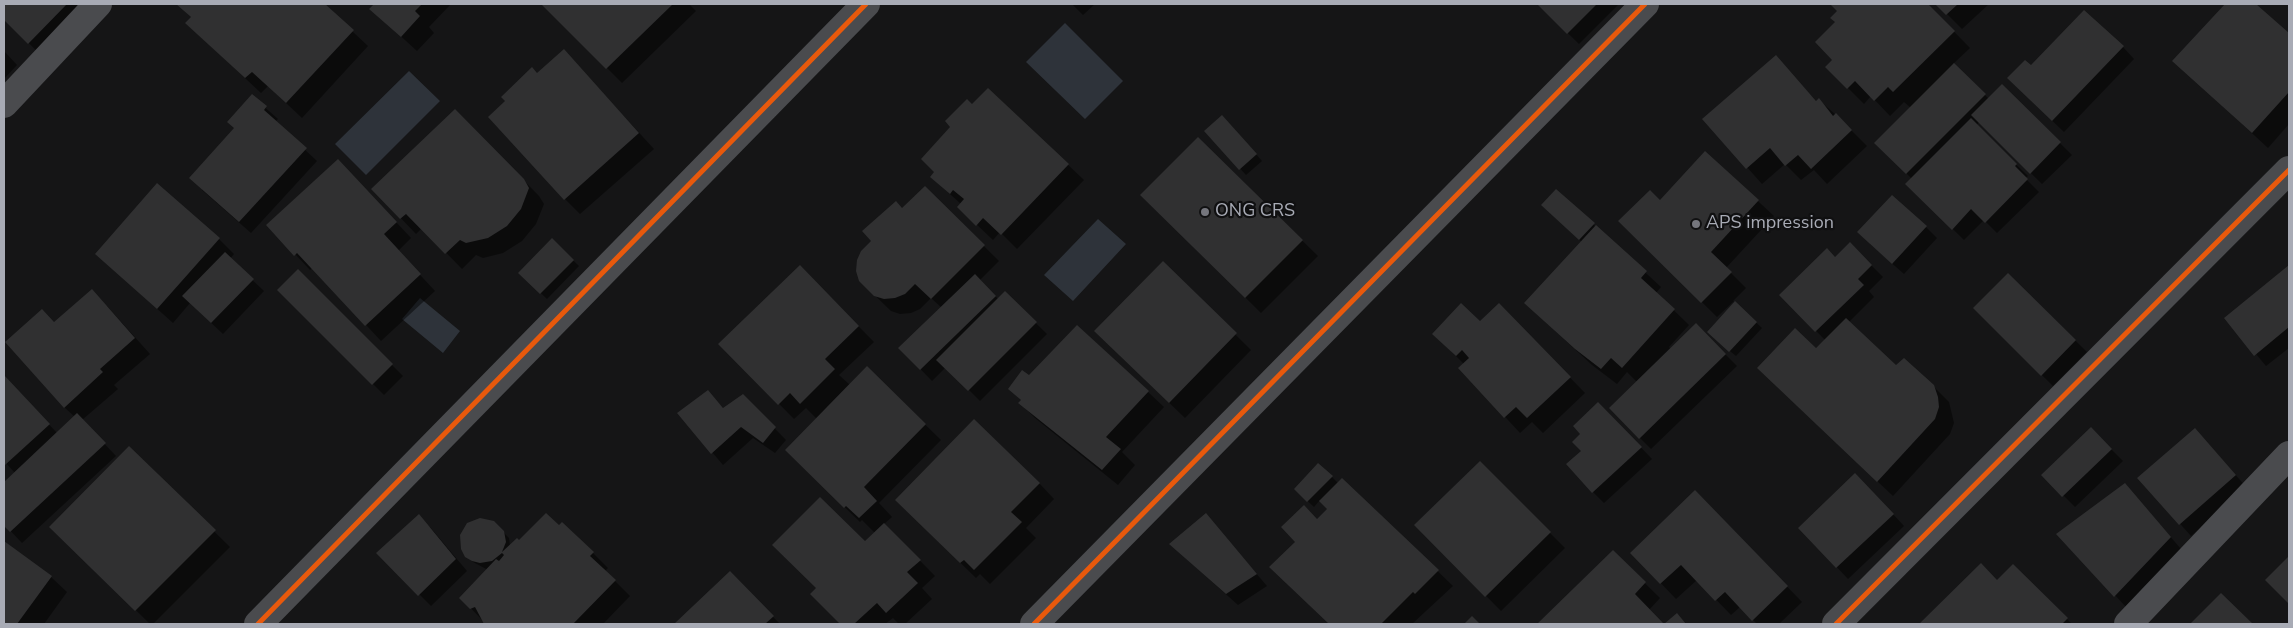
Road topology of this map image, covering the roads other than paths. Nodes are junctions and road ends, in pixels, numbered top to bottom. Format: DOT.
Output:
graph roads {
  1 [pos="98,4"];
  2 [pos="866,4"];
  3 [pos="1645,4"];
  4 [pos="4,104"];
  5 [pos="2289,170"];
  6 [pos="2289,455"];
  7 [pos="258,624"];
  8 [pos="1034,624"];
  9 [pos="1836,624"];
  10 [pos="2128,624"];
  1 -- 4 [label="street"];
  2 -- 7 [label="street"];
  3 -- 8 [label="street"];
  5 -- 9 [label="street"];
  6 -- 10 [label="street"];
}
